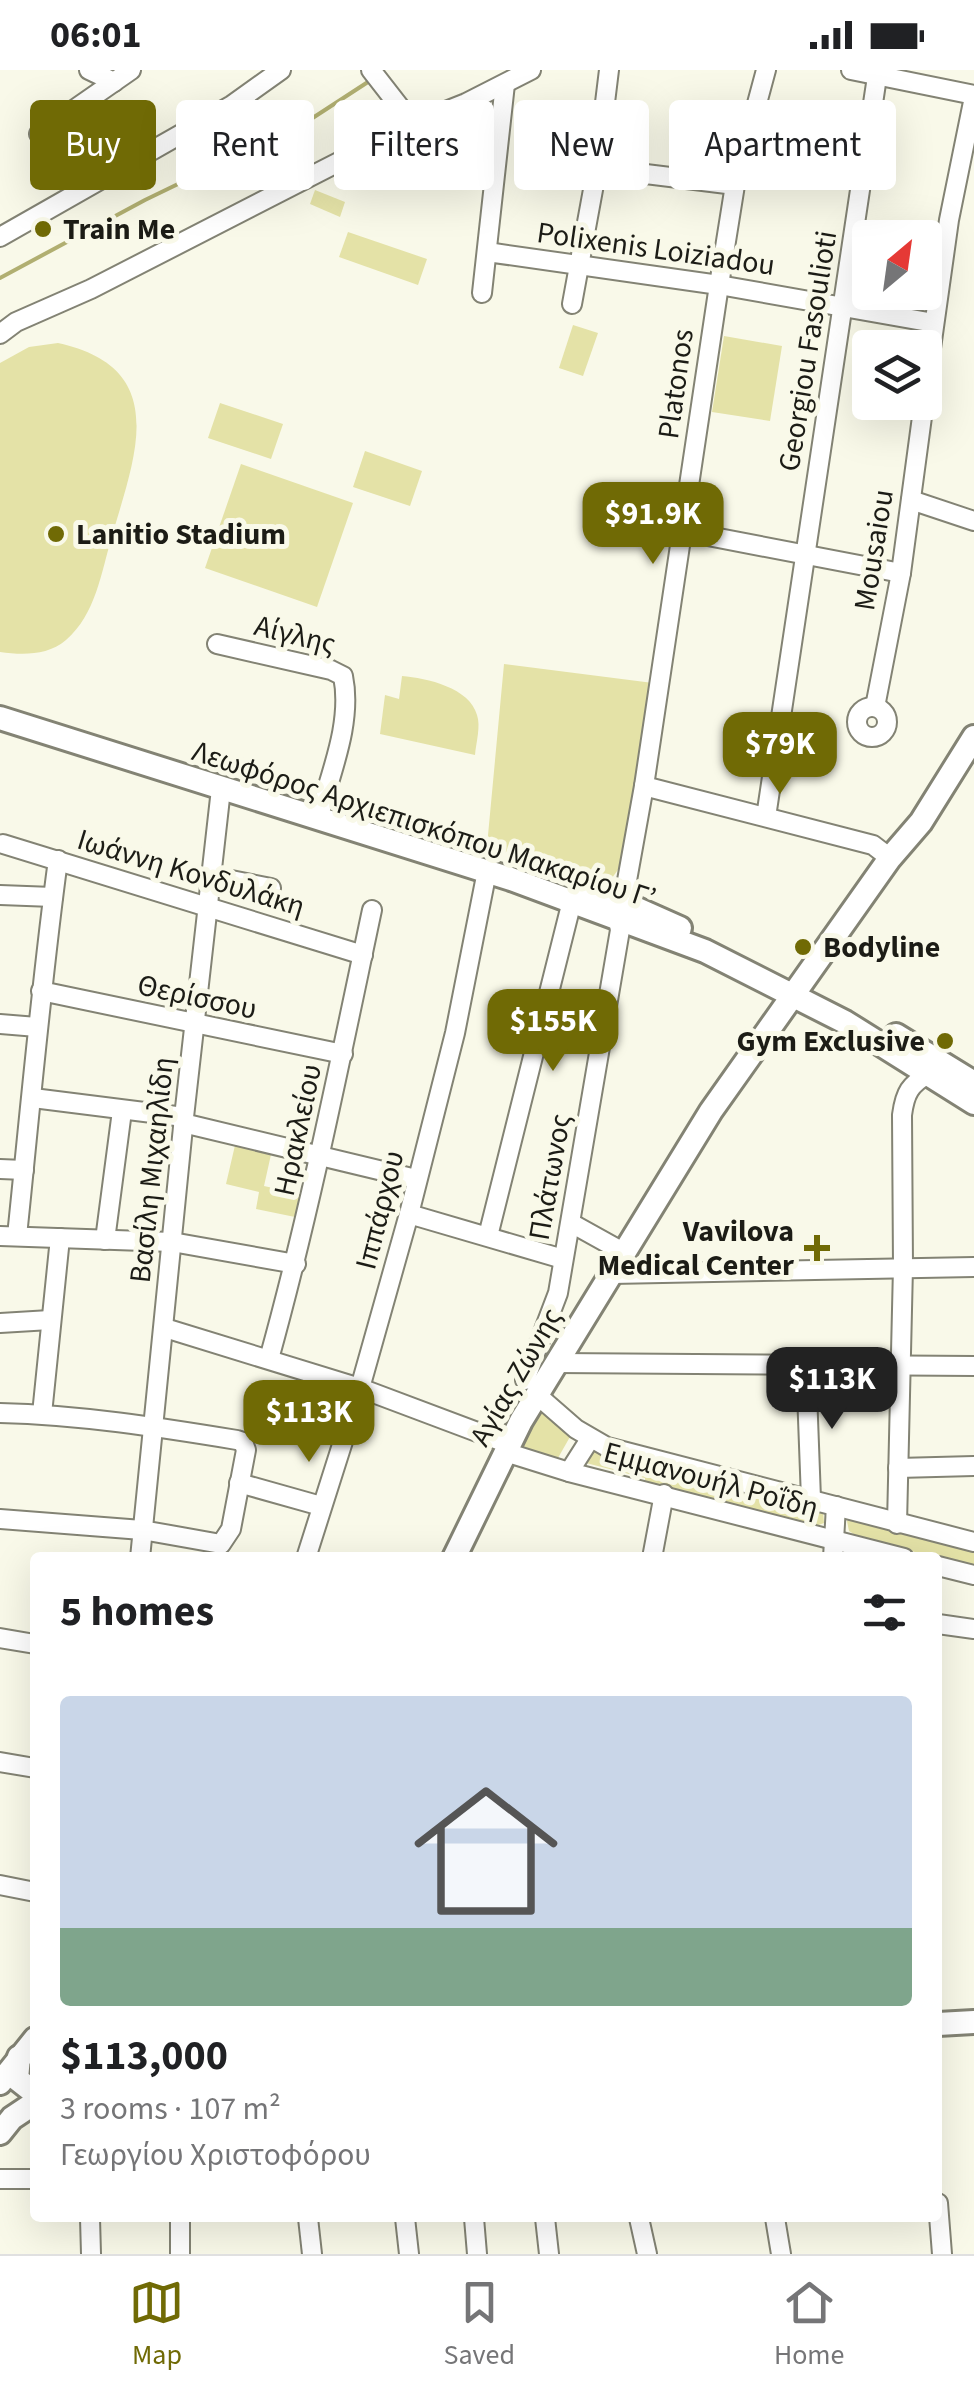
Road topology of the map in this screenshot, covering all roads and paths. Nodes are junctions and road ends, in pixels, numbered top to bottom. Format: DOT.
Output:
graph roads {
  1 [pos="89,70"];
  2 [pos="130,70"];
  3 [pos="280,70"];
  4 [pos="370,70"];
  5 [pos="531,70"];
  6 [pos="609,70"];
  7 [pos="766,70"];
  8 [pos="851,70"];
  9 [pos="877,73"];
  10 [pos="114,82"];
  11 [pos="505,84"];
  12 [pos="88,100"];
  13 [pos="394,100"];
  14 [pos="468,100"];
  15 [pos="605,100"];
  16 [pos="758,100"];
  17 [pos="973,106"];
  18 [pos="334,164"];
  19 [pos="593,190"];
  20 [pos="735,190"];
  21 [pos="0,237"];
  22 [pos="487,252"];
  23 [pos="578,264"];
  24 [pos="719,285"];
  25 [pos="482,293"];
  26 [pos="572,304"];
  27 [pos="842,305"];
  28 [pos="934,323"];
  29 [pos="12,328"];
  30 [pos="933,330"];
  31 [pos="922,420"];
  32 [pos="911,500"];
  33 [pos="974,521"];
  34 [pos="682,531"];
  35 [pos="804,554"];
  36 [pos="900,574"];
  37 [pos="217,644"];
  38 [pos="875,707"];
  39 [pos="0,709"];
  40 [pos="0,718"];
  41 [pos="63,733"];
  42 [pos="974,738"];
  43 [pos="644,786"];
  44 [pos="222,789"];
  45 [pos="320,809"];
  46 [pos="766,818"];
  47 [pos="910,835"];
  48 [pos="3,844"];
  49 [pos="890,858"];
  50 [pos="58,860"];
  51 [pos="487,871"];
  52 [pos="211,876"];
  53 [pos="271,888"];
  54 [pos="0,896"];
  55 [pos="53,897"];
  56 [pos="572,901"];
  57 [pos="621,903"];
  58 [pos="207,906"];
  59 [pos="372,910"];
  60 [pos="362,955"];
  61 [pos="41,991"];
  62 [pos="802,991"];
  63 [pos="0,1024"];
  64 [pos="195,1025"];
  65 [pos="38,1027"];
  66 [pos="343,1054"];
  67 [pos="952,1069"];
  68 [pos="974,1083"];
  69 [pos="34,1098"];
  70 [pos="974,1103"];
  71 [pos="122,1111"];
  72 [pos="183,1120"];
  73 [pos="322,1155"];
  74 [pos="0,1168"];
  75 [pos="24,1170"];
  76 [pos="416,1179"];
  77 [pos="409,1214"];
  78 [pos="571,1223"];
  79 [pos="8,1236"];
  80 [pos="488,1236"];
  81 [pos="60,1238"];
  82 [pos="106,1240"];
  83 [pos="172,1242"];
  84 [pos="625,1253"];
  85 [pos="563,1259"];
  86 [pos="296,1264"];
  87 [pos="903,1267"];
  88 [pos="974,1267"];
  89 [pos="612,1274"];
  90 [pos="558,1294"];
  91 [pos="589,1311"];
  92 [pos="50,1320"];
  93 [pos="0,1322"];
  94 [pos="165,1328"];
  95 [pos="269,1359"];
  96 [pos="557,1363"];
  97 [pos="806,1366"];
  98 [pos="974,1366"];
  99 [pos="900,1368"];
  100 [pos="360,1388"];
  101 [pos="531,1388"];
  102 [pos="0,1413"];
  103 [pos="42,1414"];
  104 [pos="154,1425"];
  105 [pos="590,1438"];
  106 [pos="507,1448"];
  107 [pos="974,1466"];
  108 [pos="898,1468"];
  109 [pos="569,1472"];
  110 [pos="240,1483"];
  111 [pos="664,1494"];
  112 [pos="811,1500"];
  113 [pos="321,1506"];
  114 [pos="836,1506"];
  115 [pos="0,1519"];
  116 [pos="897,1524"];
  117 [pos="142,1530"];
  118 [pos="974,1542"];
  119 [pos="834,1549"];
  120 [pos="140,1552"];
  121 [pos="308,1552"];
  122 [pos="457,1552"];
  123 [pos="653,1552"];
  124 [pos="942,1567"];
  125 [pos="974,1575"];
  126 [pos="942,1625"];
  127 [pos="974,1629"];
  128 [pos="0,1638"];
  129 [pos="30,1643"];
  130 [pos="0,1762"];
  131 [pos="30,1767"];
  132 [pos="0,1886"];
  133 [pos="30,1891"];
  134 [pos="974,2022"];
  135 [pos="942,2024"];
  136 [pos="18,2055"];
  137 [pos="0,2084"];
  138 [pos="30,2094"];
  139 [pos="30,2097"];
  140 [pos="30,2098"];
  141 [pos="30,2101"];
  142 [pos="0,2103"];
  143 [pos="0,2132"];
  144 [pos="0,2180"];
  145 [pos="30,2180"];
  146 [pos="90,2222"];
  147 [pos="180,2222"];
  148 [pos="308,2222"];
  149 [pos="405,2222"];
  150 [pos="474,2222"];
  151 [pos="545,2222"];
  152 [pos="639,2222"];
  153 [pos="776,2222"];
  154 [pos="939,2222"];
  155 [pos="91,2254"];
  156 [pos="180,2254"];
  157 [pos="312,2254"];
  158 [pos="409,2254"];
  159 [pos="478,2254"];
  160 [pos="549,2254"];
  161 [pos="647,2254"];
  162 [pos="781,2254"];
  163 [pos="942,2254"];
  1 -- 10 [label="street"];
  2 -- 10 [label="street"];
  3 -- 21 [label="street"];
  4 -- 13 [label="street"];
  5 -- 11 [label="street"];
  6 -- 15 [label="street"];
  7 -- 16 [label="street, Platonos"];
  8 -- 9 [label="street"];
  9 -- 17 [label="street"];
  9 -- 27 [label="street, Georgiou Fasoulioti"];
  10 -- 12 [label="street"];
  11 -- 14 [label="street"];
  11 -- 22 [label="street"];
  17 -- 28 [label="street"];
  18 -- 29 [label="street"];
  19 -- 23 [label="street"];
  20 -- 24 [label="street, Platonos"];
  22 -- 23 [label="street, Polixenis Loiziadou"];
  22 -- 25 [label="street"];
  23 -- 24 [label="street, Polixenis Loiziadou"];
  23 -- 26 [label="street"];
  24 -- 27 [label="street, Polixenis Loiziadou"];
  24 -- 34 [label="street, Platonos"];
  27 -- 28 [label="street, Polixenis Loiziadou"];
  27 -- 35 [label="street, Georgiou Fasoulioti"];
  28 -- 30 [label="street"];
  31 -- 32 [label="street, Mousaiou"];
  32 -- 33 [label="street"];
  32 -- 36 [label="street, Mousaiou"];
  34 -- 35 [label="street"];
  34 -- 43 [label="street, Platonos"];
  35 -- 36 [label="street"];
  35 -- 46 [label="street, Georgiou Fasoulioti"];
  36 -- 38 [label="street, Mousaiou"];
  37 -- 45 [label="street, Αίγλης"];
  39 -- 41 [label="main road, Λεωφόρος Αρχιεπισκόπου Μακαρίου Γ’"];
  40 -- 41 [label="main road, Λεωφόρος Αρχιεπισκόπου Μακαρίου Γ’"];
  41 -- 44 [label="main road, Λεωφόρος Αρχιεπισκόπου Μακαρίου Γ’"];
  41 -- 45 [label="main road, Λεωφόρος Αρχιεπισκόπου Μακαρίου Γ’"];
  42 -- 47 [label="main road, Αγίας Ζώνης"];
  43 -- 46 [label="street"];
  43 -- 57 [label="street, Platonos"];
  44 -- 51 [label="main road, Λεωφόρος Αρχιεπισκόπου Μακαρίου Γ’"];
  44 -- 52 [label="street, Βασίλη Μιχαηλίδη"];
  45 -- 57 [label="main road, Λεωφόρος Αρχιεπισκόπου Μακαρίου Γ’"];
  46 -- 49 [label="street"];
  47 -- 49 [label="main road, Αγίας Ζώνης"];
  47 -- 62 [label="main road, Αγίας Ζώνης"];
  48 -- 50 [label="street, Ιωάννη Κονδυλάκη"];
  49 -- 62 [label="main road, Αγίας Ζώνης"];
  50 -- 55 [label="street"];
  50 -- 58 [label="street, Ιωάννη Κονδυλάκη"];
  51 -- 56 [label="main road, Λεωφόρος Αρχιεπισκόπου Μακαρίου Γ’"];
  51 -- 76 [label="street, Ιππάρχου"];
  52 -- 53 [label="street"];
  52 -- 58 [label="street, Βασίλη Μιχαηλίδη"];
  54 -- 55 [label="street"];
  55 -- 61 [label="street"];
  56 -- 57 [label="main road, Λεωφόρος Αρχιεπισκόπου Μακαρίου Γ’"];
  56 -- 80 [label="street"];
  57 -- 62 [label="main road, Λεωφόρος Αρχιεπισκόπου Μακαρίου Γ’"];
  57 -- 78 [label="street, Πλάτωνος"];
  58 -- 60 [label="street, Ιωάννη Κονδυλάκη"];
  58 -- 64 [label="street, Βασίλη Μιχαηλίδη"];
  59 -- 60 [label="street, Ηρακλείου"];
  60 -- 66 [label="street, Ηρακλείου"];
  61 -- 64 [label="street, Θερίσσου"];
  61 -- 65 [label="street"];
  62 -- 67 [label="main road, Λεωφόρος Αρχιεπισκόπου Μακαρίου Γ’"];
  62 -- 84 [label="main road, Αγίας Ζώνης"];
  63 -- 65 [label="street"];
  64 -- 66 [label="street, Θερίσσου"];
  64 -- 72 [label="street, Βασίλη Μιχαηλίδη"];
  65 -- 69 [label="street"];
  66 -- 73 [label="street, Ηρακλείου"];
  67 -- 68 [label="main road, Λεωφόρος Αρχιεπισκόπου Μακαρίου Γ’"];
  67 -- 70 [label="main road, Λεωφόρος Αρχιεπισκόπου Μακαρίου Γ’"];
  67 -- 87 [label="street"];
  69 -- 71 [label="street"];
  69 -- 75 [label="street"];
  71 -- 72 [label="street"];
  71 -- 82 [label="street"];
  72 -- 73 [label="street"];
  72 -- 83 [label="street, Βασίλη Μιχαηλίδη"];
  73 -- 76 [label="street"];
  73 -- 86 [label="street, Ηρακλείου"];
  74 -- 75 [label="street"];
  75 -- 79 [label="street"];
  76 -- 77 [label="street, Ιππάρχου"];
  77 -- 80 [label="street"];
  77 -- 100 [label="street, Ιππάρχου"];
  78 -- 84 [label="street"];
  78 -- 85 [label="street, Πλάτωνος"];
  79 -- 81 [label="street"];
  80 -- 85 [label="street"];
  81 -- 82 [label="street"];
  81 -- 92 [label="street"];
  82 -- 83 [label="street"];
  83 -- 86 [label="street"];
  83 -- 94 [label="street, Βασίλη Μιχαηλίδη"];
  84 -- 89 [label="main road, Αγίας Ζώνης"];
  85 -- 90 [label="street, Πλάτωνος"];
  86 -- 95 [label="street, Ηρακλείου"];
  87 -- 88 [label="street"];
  87 -- 89 [label="street"];
  87 -- 99 [label="street"];
  89 -- 91 [label="main road, Αγίας Ζώνης"];
  90 -- 91 [label="street"];
  90 -- 101 [label="street, Πλάτωνος"];
  91 -- 96 [label="main road, Αγίας Ζώνης"];
  92 -- 93 [label="street"];
  92 -- 103 [label="street"];
  94 -- 95 [label="street, Εμμανουήλ Ροΐδη"];
  94 -- 104 [label="street, Βασίλη Μιχαηλίδη"];
  95 -- 100 [label="street, Εμμανουήλ Ροΐδη"];
  96 -- 97 [label="street"];
  96 -- 101 [label="main road, Αγίας Ζώνης"];
  97 -- 99 [label="street"];
  97 -- 112 [label="street"];
  98 -- 99 [label="street"];
  99 -- 108 [label="street"];
  100 -- 106 [label="street, Εμμανουήλ Ροΐδη"];
  100 -- 113 [label="street, Ιππάρχου"];
  101 -- 105 [label="street"];
  101 -- 106 [label="main road, Αγίας Ζώνης"];
  102 -- 103 [label="street"];
  103 -- 104 [label="street"];
  104 -- 110 [label="street"];
  104 -- 117 [label="street, Βασίλη Μιχαηλίδη"];
  105 -- 109 [label="street"];
  105 -- 112 [label="street"];
  106 -- 109 [label="street, Εμμανουήλ Ροΐδη"];
  106 -- 122 [label="main road, Αγίας Ζώνης"];
  107 -- 108 [label="street"];
  108 -- 116 [label="street"];
  109 -- 111 [label="street, Εμμανουήλ Ροΐδη"];
  110 -- 113 [label="street"];
  110 -- 117 [label="street"];
  111 -- 119 [label="street, Εμμανουήλ Ροΐδη"];
  111 -- 123 [label="street"];
  112 -- 114 [label="street"];
  113 -- 121 [label="street, Ιππάρχου"];
  114 -- 116 [label="street"];
  114 -- 119 [label="street"];
  115 -- 117 [label="street"];
  116 -- 118 [label="street"];
  117 -- 120 [label="street, Βασίλη Μιχαηλίδη"];
  124 -- 125 [label="street"];
  126 -- 127 [label="street"];
  128 -- 129 [label="street"];
  130 -- 131 [label="street"];
  132 -- 133 [label="street"];
  134 -- 135 [label="main road"];
  136 -- 137 [label="main road"];
  136 -- 138 [label="main road"];
  137 -- 139 [label="main road"];
  140 -- 142 [label="main road"];
  141 -- 143 [label="main road"];
  144 -- 145 [label="street"];
  146 -- 155 [label="street"];
  147 -- 156 [label="street"];
  148 -- 157 [label="street"];
  149 -- 158 [label="street"];
  150 -- 159 [label="street"];
  151 -- 160 [label="street"];
  152 -- 161 [label="street"];
  153 -- 162 [label="street"];
  154 -- 163 [label="street"];
}
